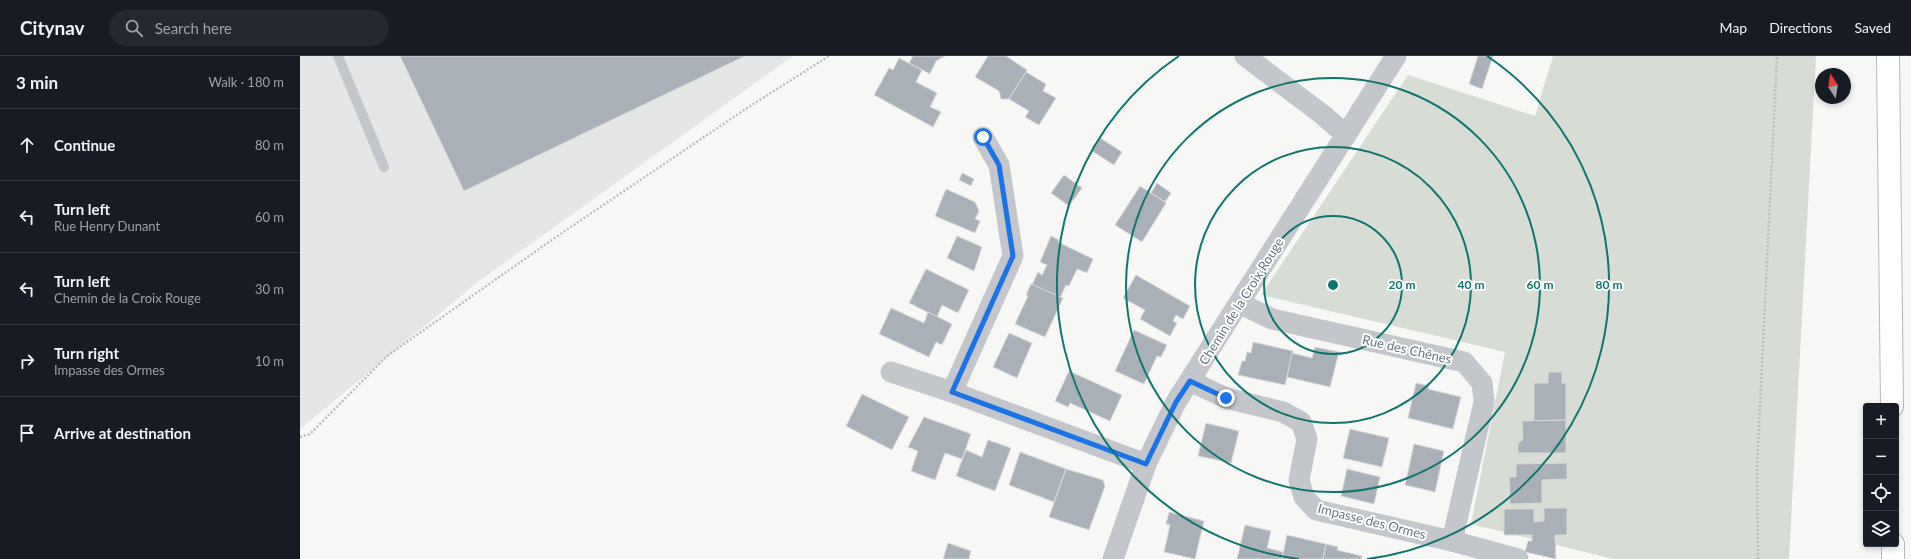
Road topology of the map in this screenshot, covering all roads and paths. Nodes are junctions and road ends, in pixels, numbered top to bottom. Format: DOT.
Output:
graph roads {
  1 [pos="338,56"];
  2 [pos="829,56"];
  3 [pos="1245,56"];
  4 [pos="1396,56"];
  5 [pos="1777,56"];
  6 [pos="1888,56"];
  7 [pos="1346,135"];
  8 [pos="983,137"];
  9 [pos="384,167"];
  10 [pos="1239,303"];
  11 [pos="891,372"];
  12 [pos="1190,381"];
  13 [pos="952,392"];
  14 [pos="1892,403"];
  15 [pos="300,438"];
  16 [pos="1146,464"];
  17 [pos="1452,541"];
  18 [pos="1893,547"];
  19 [pos="1113,559"];
  20 [pos="1518,559"];
  21 [pos="1758,559"];
  22 [pos="1893,559"];
  1 -- 9 [label="lane"];
  2 -- 15 [label="path"];
  3 -- 7 [label="street"];
  4 -- 7 [label="street, Chemin de la Croix Rouge"];
  5 -- 21 [label="path"];
  6 -- 14 [label="highway"];
  7 -- 10 [label="street, Chemin de la Croix Rouge"];
  8 -- 13 [label="street"];
  10 -- 12 [label="street, Chemin de la Croix Rouge"];
  10 -- 17 [label="street, Rue des Chênes"];
  11 -- 13 [label="street"];
  12 -- 16 [label="street, Chemin de la Croix Rouge"];
  12 -- 17 [label="street, Impasse des Ormes"];
  13 -- 16 [label="street"];
  16 -- 19 [label="street, Chemin de la Croix Rouge"];
  17 -- 20 [label="street, Impasse des Ormes"];
  18 -- 22 [label="highway"];
}
